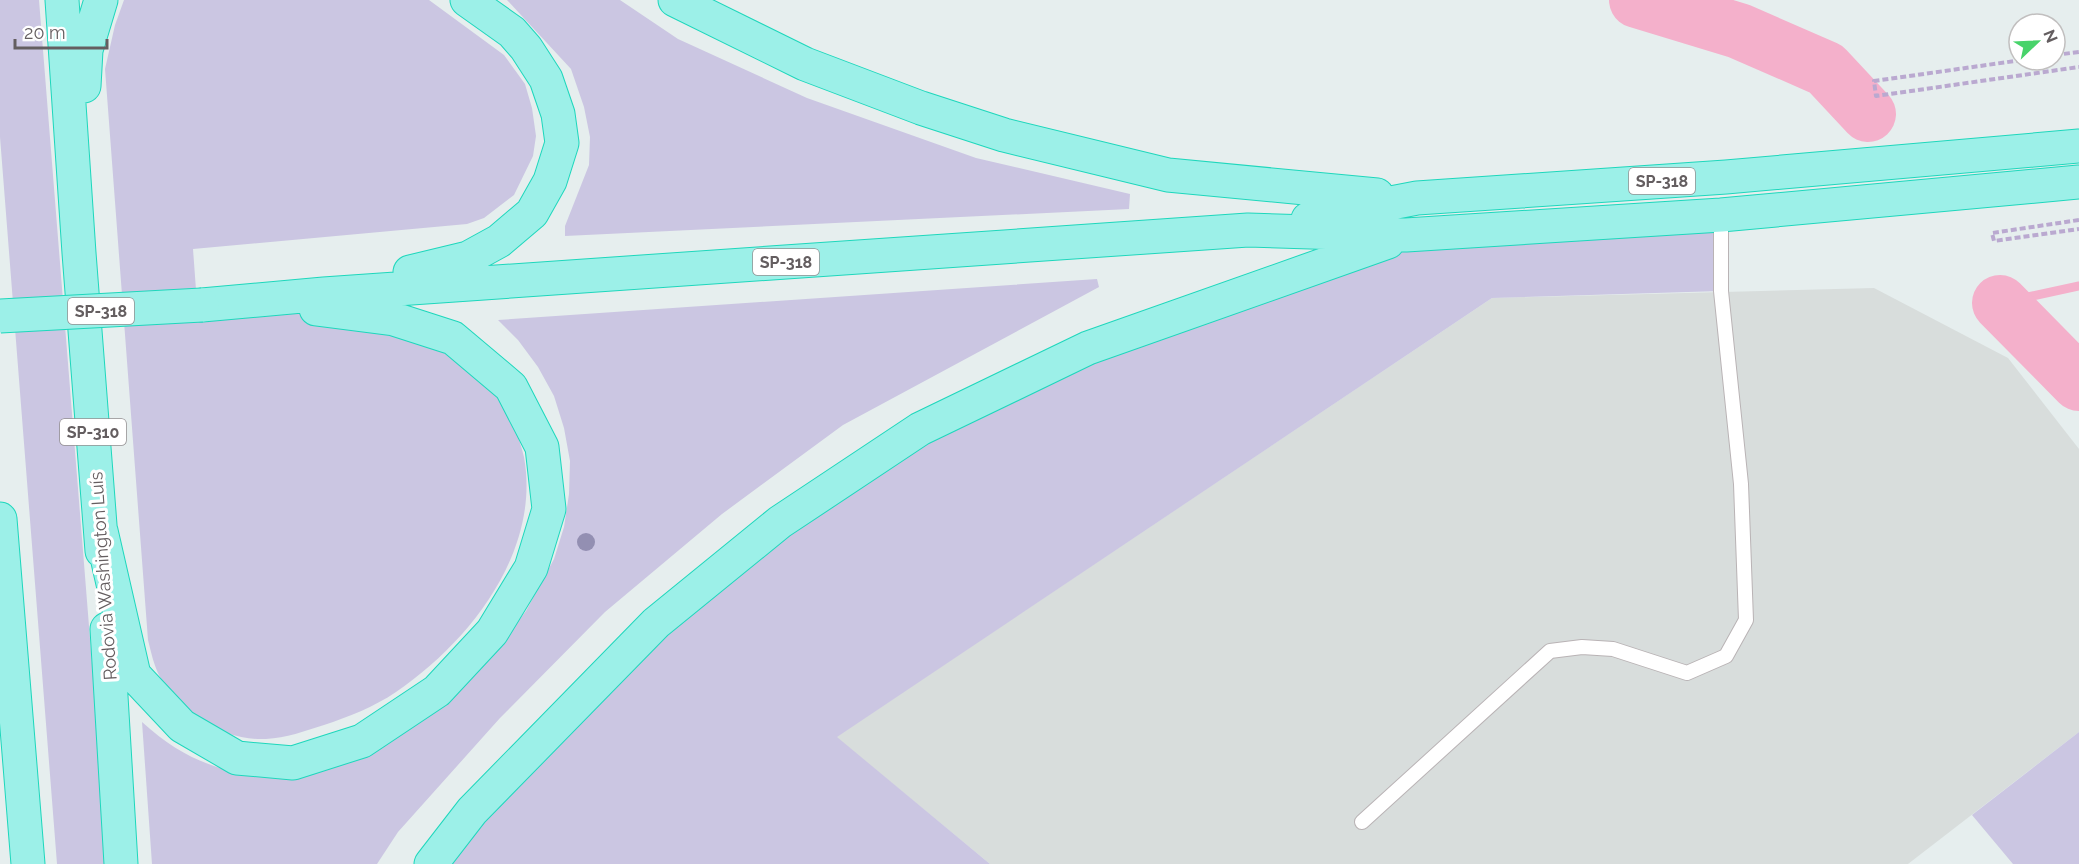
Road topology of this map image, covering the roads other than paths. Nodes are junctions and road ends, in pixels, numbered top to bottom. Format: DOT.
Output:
graph roads {
  1 [pos="62,0"];
  2 [pos="101,0"];
  3 [pos="467,0"];
  4 [pos="675,0"];
  5 [pos="2079,146"];
  6 [pos="2079,183"];
  7 [pos="1417,198"];
  8 [pos="1721,215"];
  9 [pos="1248,230"];
  10 [pos="1406,235"];
  11 [pos="79,253"];
  12 [pos="324,294"];
  13 [pos="255,300"];
  14 [pos="0,316"];
  15 [pos="0,519"];
  16 [pos="101,531"];
  17 [pos="1362,822"];
  18 [pos="28,864"];
  19 [pos="121,864"];
  20 [pos="432,864"];
  1 -- 11 [label="highway, Rodovia Washington Luís / SP-310"];
  2 -- 11 [label="highway"];
  3 -- 12 [label="highway"];
  4 -- 7 [label="highway"];
  5 -- 7 [label="highway, SP-318"];
  6 -- 8 [label="highway, SP-318"];
  7 -- 9 [label="highway, SP-318"];
  8 -- 10 [label="highway, SP-318"];
  8 -- 17 [label="lane"];
  9 -- 10 [label="highway, SP-318"];
  9 -- 12 [label="highway, SP-318"];
  10 -- 20 [label="highway"];
  11 -- 16 [label="highway, Rodovia Washington Luís / SP-310"];
  12 -- 13 [label="highway, SP-318"];
  13 -- 14 [label="highway, SP-318, bridge"];
  13 -- 16 [label="highway"];
  15 -- 18 [label="highway"];
  16 -- 19 [label="highway, Rodovia Washington Luís / SP-310"];
}
